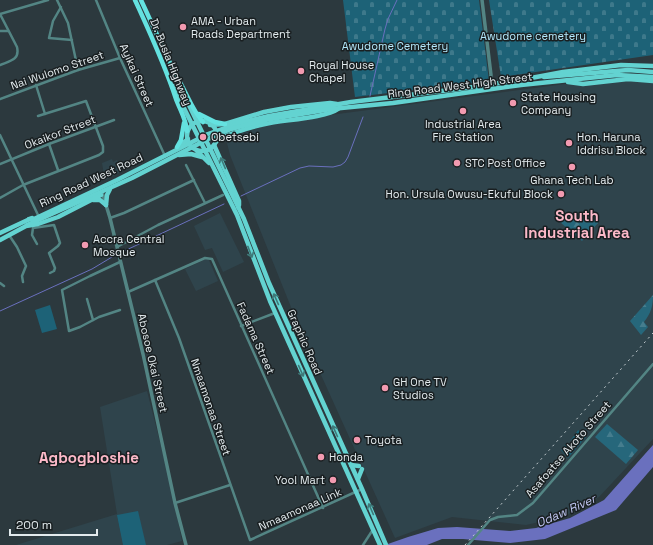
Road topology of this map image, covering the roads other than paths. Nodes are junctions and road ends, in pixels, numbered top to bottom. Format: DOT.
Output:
graph roads {
  1 [pos="48,0"];
  2 [pos="57,0"];
  3 [pos="96,0"];
  4 [pos="137,0"];
  5 [pos="145,0"];
  6 [pos="482,0"];
  7 [pos="61,7"];
  8 [pos="0,14"];
  9 [pos="148,15"];
  10 [pos="0,31"];
  11 [pos="8,31"];
  12 [pos="72,40"];
  13 [pos="120,58"];
  14 [pos="0,64"];
  15 [pos="653,66"];
  16 [pos="78,70"];
  17 [pos="653,72"];
  18 [pos="491,75"];
  19 [pos="176,76"];
  20 [pos="653,76"];
  21 [pos="538,77"];
  22 [pos="170,78"];
  23 [pos="561,81"];
  24 [pos="653,81"];
  25 [pos="498,83"];
  26 [pos="489,84"];
  27 [pos="36,85"];
  28 [pos="0,99"];
  29 [pos="362,104"];
  30 [pos="339,107"];
  31 [pos="195,112"];
  32 [pos="45,114"];
  33 [pos="38,116"];
  34 [pos="114,120"];
  35 [pos="185,120"];
  36 [pos="204,122"];
  37 [pos="225,124"];
  38 [pos="210,125"];
  39 [pos="96,126"];
  40 [pos="187,131"];
  41 [pos="0,135"];
  42 [pos="188,139"];
  43 [pos="216,143"];
  44 [pos="49,144"];
  45 [pos="177,147"];
  46 [pos="195,150"];
  47 [pos="179,155"];
  48 [pos="165,156"];
  49 [pos="206,159"];
  50 [pos="12,160"];
  51 [pos="0,164"];
  52 [pos="186,165"];
  53 [pos="58,170"];
  54 [pos="194,180"];
  55 [pos="23,185"];
  56 [pos="100,186"];
  57 [pos="110,189"];
  58 [pos="102,195"];
  59 [pos="223,195"];
  60 [pos="0,198"];
  61 [pos="231,198"];
  62 [pos="93,200"];
  63 [pos="205,203"];
  64 [pos="106,205"];
  65 [pos="235,208"];
  66 [pos="110,218"];
  67 [pos="34,219"];
  68 [pos="26,225"];
  69 [pos="32,230"];
  70 [pos="0,233"];
  71 [pos="9,235"];
  72 [pos="0,240"];
  73 [pos="37,244"];
  74 [pos="117,247"];
  75 [pos="120,261"];
  76 [pos="50,273"];
  77 [pos="155,280"];
  78 [pos="23,282"];
  79 [pos="0,283"];
  80 [pos="4,286"];
  81 [pos="128,292"];
  82 [pos="87,299"];
  83 [pos="120,310"];
  84 [pos="275,312"];
  85 [pos="93,320"];
  86 [pos="241,326"];
  87 [pos="653,364"];
  88 [pos="351,466"];
  89 [pos="358,479"];
  90 [pos="230,485"];
  91 [pos="362,489"];
  92 [pos="357,492"];
  93 [pos="175,503"];
  94 [pos="323,508"];
  95 [pos="373,529"];
  96 [pos="250,540"];
  97 [pos="381,542"];
  98 [pos="468,544"];
  99 [pos="186,545"];
  100 [pos="363,545"];
  101 [pos="386,545"];
  1 -- 8 [label="street"];
  2 -- 7 [label="street"];
  3 -- 13 [label="street, Ayikai Street"];
  4 -- 9 [label="highway, Dr. Busia Highway"];
  4 -- 22 [label="highway, Dr. Busia Highway"];
  5 -- 9 [label="highway"];
  6 -- 18 [label="street"];
  7 -- 12 [label="street"];
  7 -- 12 [label="street"];
  8 -- 11 [label="street"];
  9 -- 19 [label="highway, Dr. Busia Highway"];
  10 -- 11 [label="street"];
  11 -- 14 [label="street"];
  12 -- 16 [label="street"];
  13 -- 16 [label="street, Nai Wulomo Street"];
  13 -- 48 [label="street, Ayikai Street"];
  15 -- 21 [label="main road, Ring Road West High Street"];
  16 -- 27 [label="street, Nai Wulomo Street"];
  17 -- 21 [label="main road, Ring Road West High Street"];
  18 -- 25 [label="street"];
  18 -- 26 [label="street"];
  19 -- 31 [label="highway, Dr. Busia Highway"];
  19 -- 61 [label="main road"];
  20 -- 23 [label="main road, Ring Road West High Street"];
  21 -- 25 [label="main road, Ring Road West High Street"];
  22 -- 35 [label="highway, Dr. Busia Highway"];
  22 -- 61 [label="main road"];
  23 -- 24 [label="main road, Ring Road West High Street"];
  23 -- 29 [label="main road, Ring Road West High Street"];
  25 -- 26 [label="main road, Ring Road West High Street"];
  26 -- 29 [label="main road, Ring Road West High Street"];
  27 -- 28 [label="street, Nai Wulomo Street"];
  27 -- 32 [label="street"];
  29 -- 30 [label="main road"];
  30 -- 37 [label="main road"];
  30 -- 43 [label="main road"];
  30 -- 67 [label="main road, Ring Road West Road"];
  31 -- 36 [label="highway, Dr. Busia Highway"];
  31 -- 37 [label="highway"];
  32 -- 33 [label="street"];
  32 -- 39 [label="street"];
  34 -- 39 [label="street, Okaikor Street"];
  35 -- 40 [label="highway, Dr. Busia Highway"];
  35 -- 45 [label="highway"];
  36 -- 38 [label="main road"];
  36 -- 40 [label="main road"];
  37 -- 38 [label="main road"];
  38 -- 43 [label="main road"];
  39 -- 44 [label="street, Okaikor Street"];
  39 -- 53 [label="street"];
  40 -- 42 [label="main road"];
  41 -- 50 [label="street"];
  42 -- 45 [label="main road, Ring Road West Road"];
  42 -- 46 [label="main road"];
  43 -- 46 [label="main road"];
  65 -- 43 [label="main road, Graphic Road, one-way"];
  44 -- 50 [label="street, Okaikor Street"];
  44 -- 53 [label="street"];
  45 -- 48 [label="main road, Ring Road West Road"];
  46 -- 47 [label="main road, Ring Road West Road"];
  46 -- 49 [label="main road, Graphic Road"];
  47 -- 49 [label="main road"];
  47 -- 57 [label="main road, Ring Road West Road"];
  48 -- 56 [label="main road, Ring Road West Road"];
  49 -- 59 [label="main road, Graphic Road"];
  50 -- 51 [label="street, Okaikor Street"];
  50 -- 55 [label="street"];
  52 -- 54 [label="street"];
  53 -- 55 [label="street"];
  54 -- 63 [label="street"];
  54 -- 66 [label="street"];
  55 -- 60 [label="street"];
  55 -- 67 [label="street"];
  56 -- 58 [label="street, Abosoe Okai Street"];
  56 -- 67 [label="main road, Ring Road West Road"];
  57 -- 58 [label="main road, Ring Road West Road"];
  57 -- 64 [label="main road"];
  58 -- 62 [label="main road, Ring Road West Road"];
  58 -- 64 [label="street, Abosoe Okai Street"];
  59 -- 63 [label="street"];
  59 -- 65 [label="main road, Graphic Road"];
  61 -- 65 [label="main road"];
  62 -- 64 [label="main road"];
  62 -- 68 [label="main road, Ring Road West Road"];
  63 -- 74 [label="street"];
  64 -- 66 [label="street, Abosoe Okai Street"];
  65 -- 84 [label="main road, Graphic Road, one-way"];
  88 -- 65 [label="main road, Graphic Road, one-way"];
  66 -- 74 [label="street, Abosoe Okai Street"];
  67 -- 68 [label="main road"];
  67 -- 70 [label="main road, Ring Road West Road"];
  68 -- 69 [label="street"];
  68 -- 71 [label="main road, Ring Road West Road"];
  69 -- 73 [label="street"];
  69 -- 76 [label="street"];
  71 -- 72 [label="main road, Ring Road West Road"];
  71 -- 78 [label="street"];
  74 -- 75 [label="street, Abosoe Okai Street"];
  75 -- 81 [label="street, Abosoe Okai Street"];
  75 -- 85 [label="street"];
  77 -- 81 [label="street, Fadama Street"];
  77 -- 86 [label="street, Fadama Street"];
  77 -- 90 [label="street, Nmaamonaa Street"];
  79 -- 80 [label="street"];
  81 -- 93 [label="street, Abosoe Okai Street"];
  82 -- 85 [label="street"];
  83 -- 85 [label="street"];
  84 -- 86 [label="street"];
  84 -- 92 [label="main road, Graphic Road, one-way"];
  86 -- 94 [label="street, Fadama Street"];
  87 -- 98 [label="street, Asafoatse Akoto Street"];
  88 -- 89 [label="main road, Graphic Road"];
  88 -- 89 [label="main road"];
  89 -- 91 [label="main road, Graphic Road"];
  90 -- 93 [label="street"];
  90 -- 96 [label="street, Nmaamonaa Street"];
  91 -- 92 [label="street, Nmaamonaa Link"];
  97 -- 91 [label="main road, Graphic Road, one-way"];
  92 -- 94 [label="street, Nmaamonaa Link"];
  92 -- 95 [label="main road, Graphic Road"];
  93 -- 99 [label="street, Abosoe Okai Street"];
  94 -- 96 [label="street, Nmaamonaa Link"];
  95 -- 97 [label="main road, Graphic Road"];
  95 -- 100 [label="street"];
  97 -- 101 [label="main road, Graphic Road"];
}
